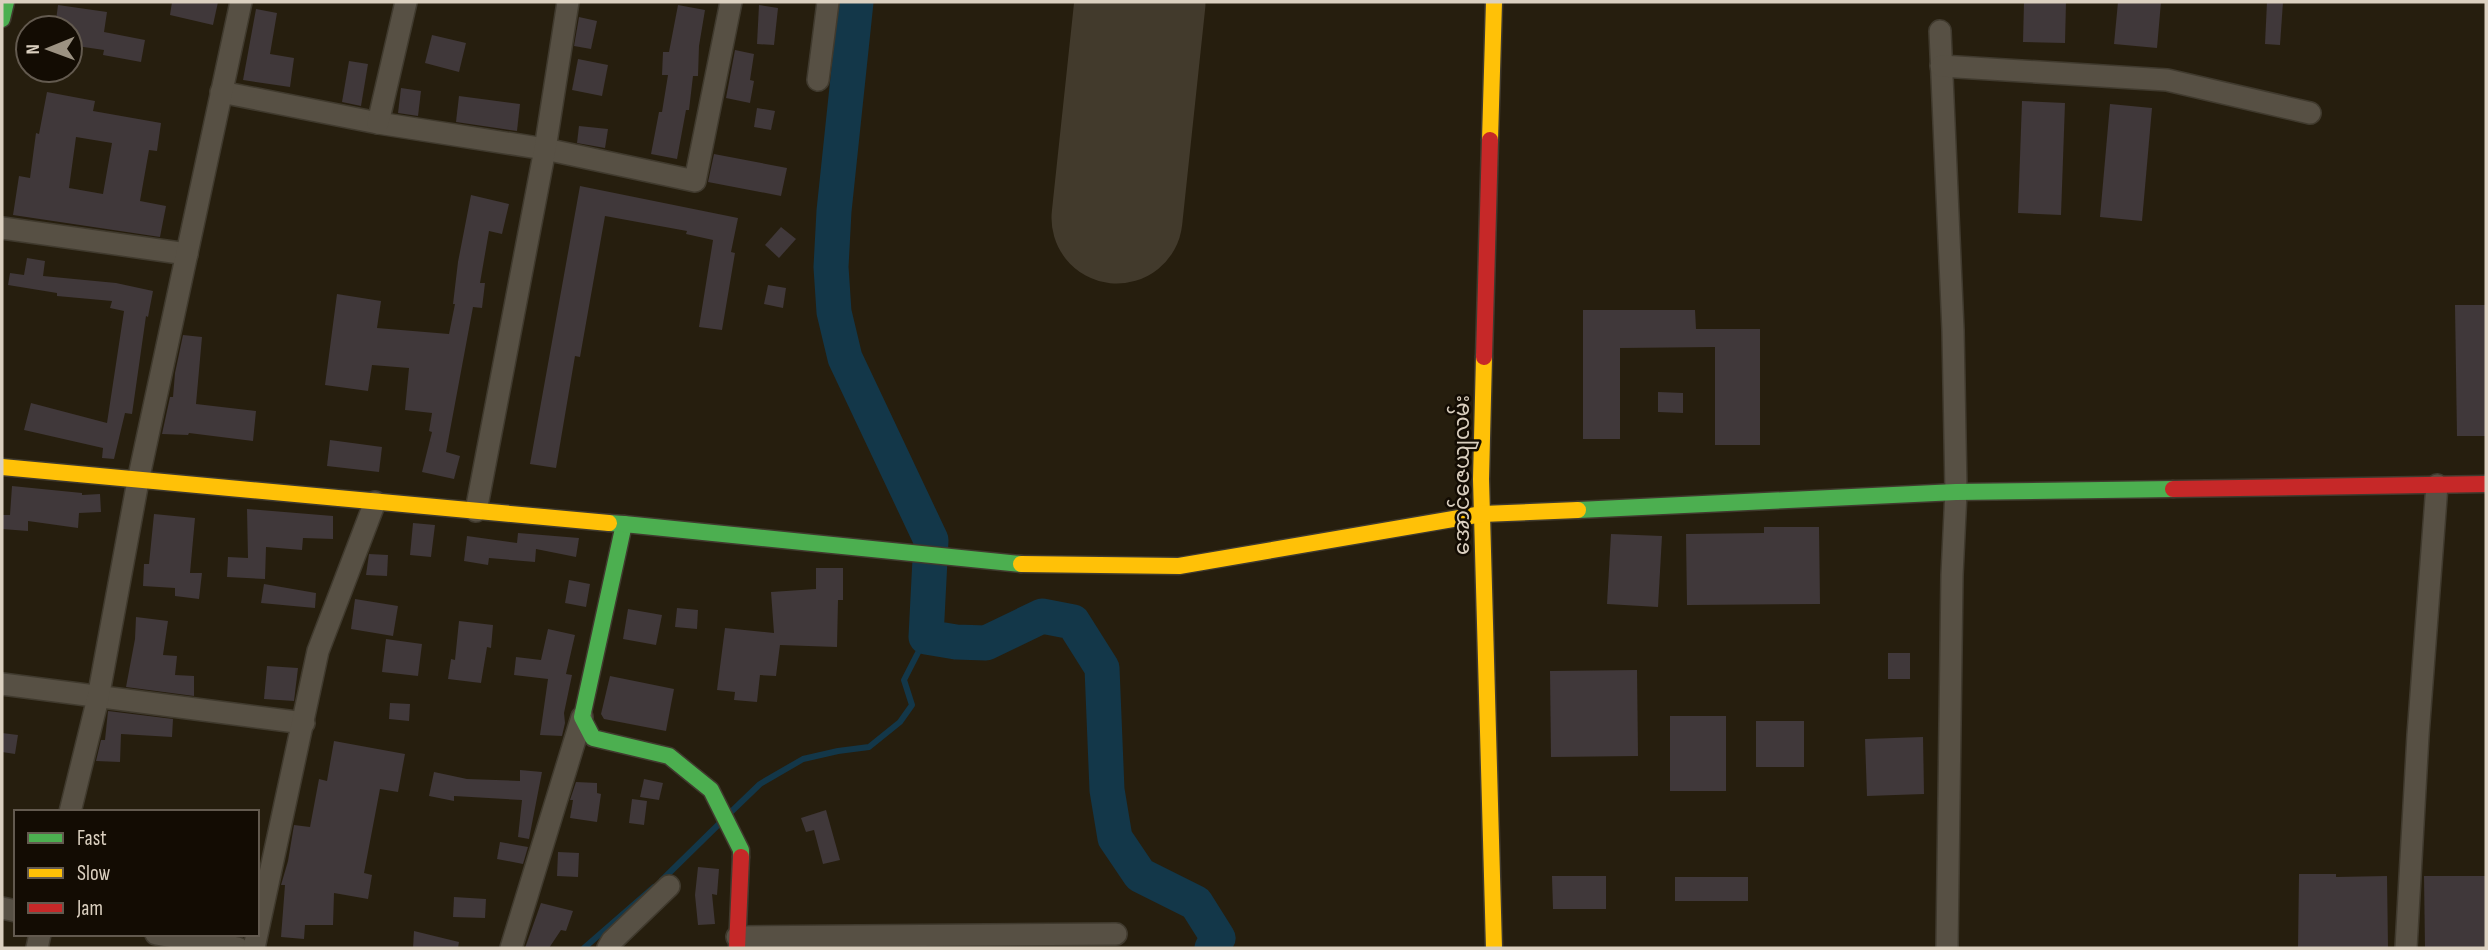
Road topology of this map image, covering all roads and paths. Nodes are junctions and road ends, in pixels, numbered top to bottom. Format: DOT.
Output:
graph roads {
  1 [pos="6,2"];
  2 [pos="241,2"];
  3 [pos="406,2"];
  4 [pos="568,2"];
  5 [pos="731,2"];
  6 [pos="828,2"];
  7 [pos="1494,2"];
  8 [pos="2,19"];
  9 [pos="1940,31"];
  10 [pos="1941,66"];
  11 [pos="818,80"];
  12 [pos="222,92"];
  13 [pos="2310,113"];
  14 [pos="378,122"];
  15 [pos="545,149"];
  16 [pos="2,228"];
  17 [pos="187,254"];
  18 [pos="2,467"];
  19 [pos="138,481"];
  20 [pos="2486,484"];
  21 [pos="2437,485"];
  22 [pos="1956,492"];
  23 [pos="375,502"];
  24 [pos="476,511"];
  25 [pos="1482,514"];
  26 [pos="624,524"];
  27 [pos="2,684"];
  28 [pos="98,698"];
  29 [pos="582,716"];
  30 [pos="304,723"];
  31 [pos="70,810"];
  32 [pos="670,886"];
  33 [pos="259,926"];
  34 [pos="1116,934"];
  35 [pos="168,936"];
  36 [pos="737,942"];
  37 [pos="971,942"];
  38 [pos="238,948"];
  39 [pos="511,948"];
  40 [pos="608,948"];
  41 [pos="1494,948"];
  42 [pos="1947,948"];
  43 [pos="2406,948"];
  1 -- 8 [label="main road"];
  2 -- 12 [label="street"];
  3 -- 14 [label="street"];
  4 -- 15 [label="street"];
  5 -- 15 [label="street"];
  6 -- 11 [label="street"];
  7 -- 25 [label="main road, အောင်ဇေယျလမ်း"];
  9 -- 10 [label="street"];
  10 -- 13 [label="street"];
  10 -- 22 [label="street"];
  12 -- 14 [label="street"];
  12 -- 17 [label="street"];
  14 -- 15 [label="street"];
  15 -- 24 [label="street"];
  16 -- 17 [label="street"];
  17 -- 19 [label="street"];
  18 -- 19 [label="main road"];
  19 -- 23 [label="main road"];
  19 -- 28 [label="street"];
  20 -- 21 [label="main road"];
  21 -- 22 [label="main road"];
  21 -- 43 [label="street"];
  22 -- 25 [label="main road"];
  22 -- 42 [label="street"];
  23 -- 24 [label="main road"];
  23 -- 30 [label="street"];
  24 -- 26 [label="main road"];
  25 -- 26 [label="main road"];
  25 -- 41 [label="main road, အောင်ဇေယျလမ်း"];
  26 -- 29 [label="main road"];
  27 -- 28 [label="street"];
  28 -- 30 [label="street"];
  28 -- 31 [label="street"];
  29 -- 36 [label="main road"];
  29 -- 39 [label="street"];
  30 -- 33 [label="street"];
  32 -- 40 [label="street"];
  34 -- 37 [label="street"];
  35 -- 38 [label="street"];
  36 -- 37 [label="street"];
}
